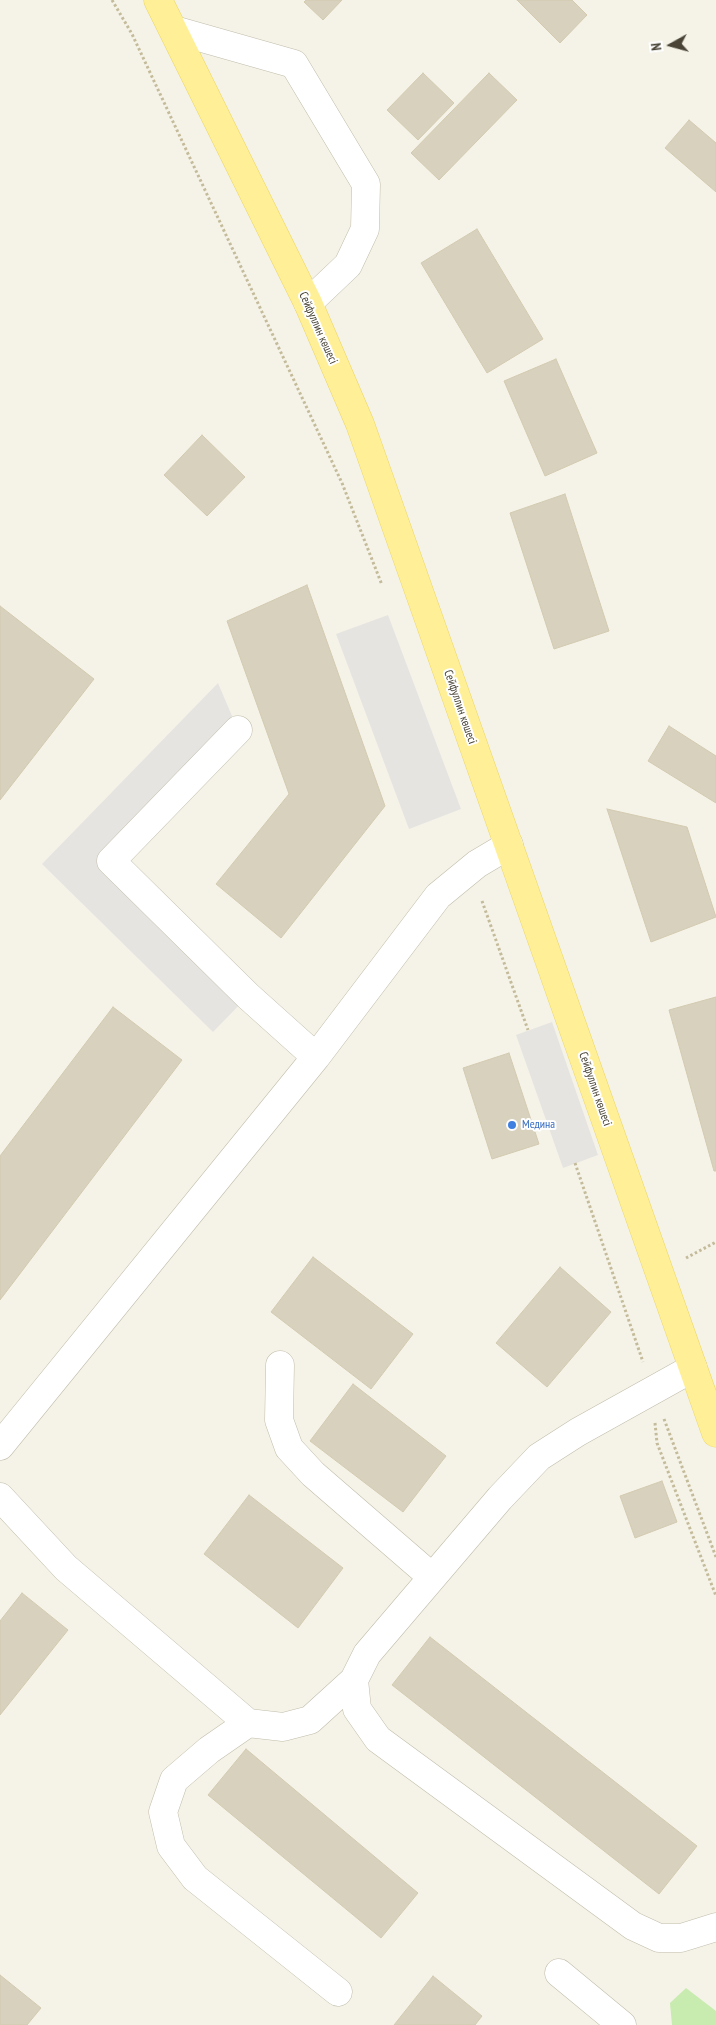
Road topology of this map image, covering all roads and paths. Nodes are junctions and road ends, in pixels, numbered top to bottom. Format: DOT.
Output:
graph roads {
  1 [pos="112,0"];
  2 [pos="158,0"];
  3 [pos="174,30"];
  4 [pos="308,303"];
  5 [pos="385,593"];
  6 [pos="238,730"];
  7 [pos="509,845"];
  8 [pos="470,869"];
  9 [pos="528,1030"];
  10 [pos="316,1057"];
  11 [pos="575,1163"];
  12 [pos="280,1365"];
  13 [pos="693,1368"];
  14 [pos="652,1390"];
  15 [pos="716,1433"];
  16 [pos="0,1446"];
  17 [pos="0,1497"];
  18 [pos="716,1557"];
  19 [pos="432,1577"];
  20 [pos="716,1596"];
  21 [pos="354,1680"];
  22 [pos="248,1723"];
  23 [pos="716,1927"];
  24 [pos="559,1973"];
  25 [pos="338,1992"];
  26 [pos="622,2025"];
  1 -- 5 [label="path"];
  2 -- 3 [label="main road, Сейфуллин көшесі"];
  3 -- 4 [label="main road, Сейфуллин көшесі"];
  3 -- 4 [label="lane"];
  4 -- 7 [label="main road, Сейфуллин көшесі"];
  6 -- 10 [label="lane"];
  7 -- 8 [label="lane"];
  7 -- 13 [label="main road, Сейфуллин көшесі"];
  8 -- 9 [label="path"];
  8 -- 10 [label="lane"];
  10 -- 16 [label="lane"];
  11 -- 14 [label="path"];
  12 -- 19 [label="lane"];
  13 -- 14 [label="lane"];
  13 -- 15 [label="main road, Сейфуллин көшесі"];
  14 -- 18 [label="path"];
  14 -- 19 [label="lane"];
  14 -- 20 [label="path"];
  17 -- 22 [label="lane"];
  19 -- 21 [label="lane"];
  21 -- 22 [label="lane"];
  21 -- 23 [label="lane"];
  22 -- 25 [label="lane"];
  24 -- 26 [label="lane"];
}
